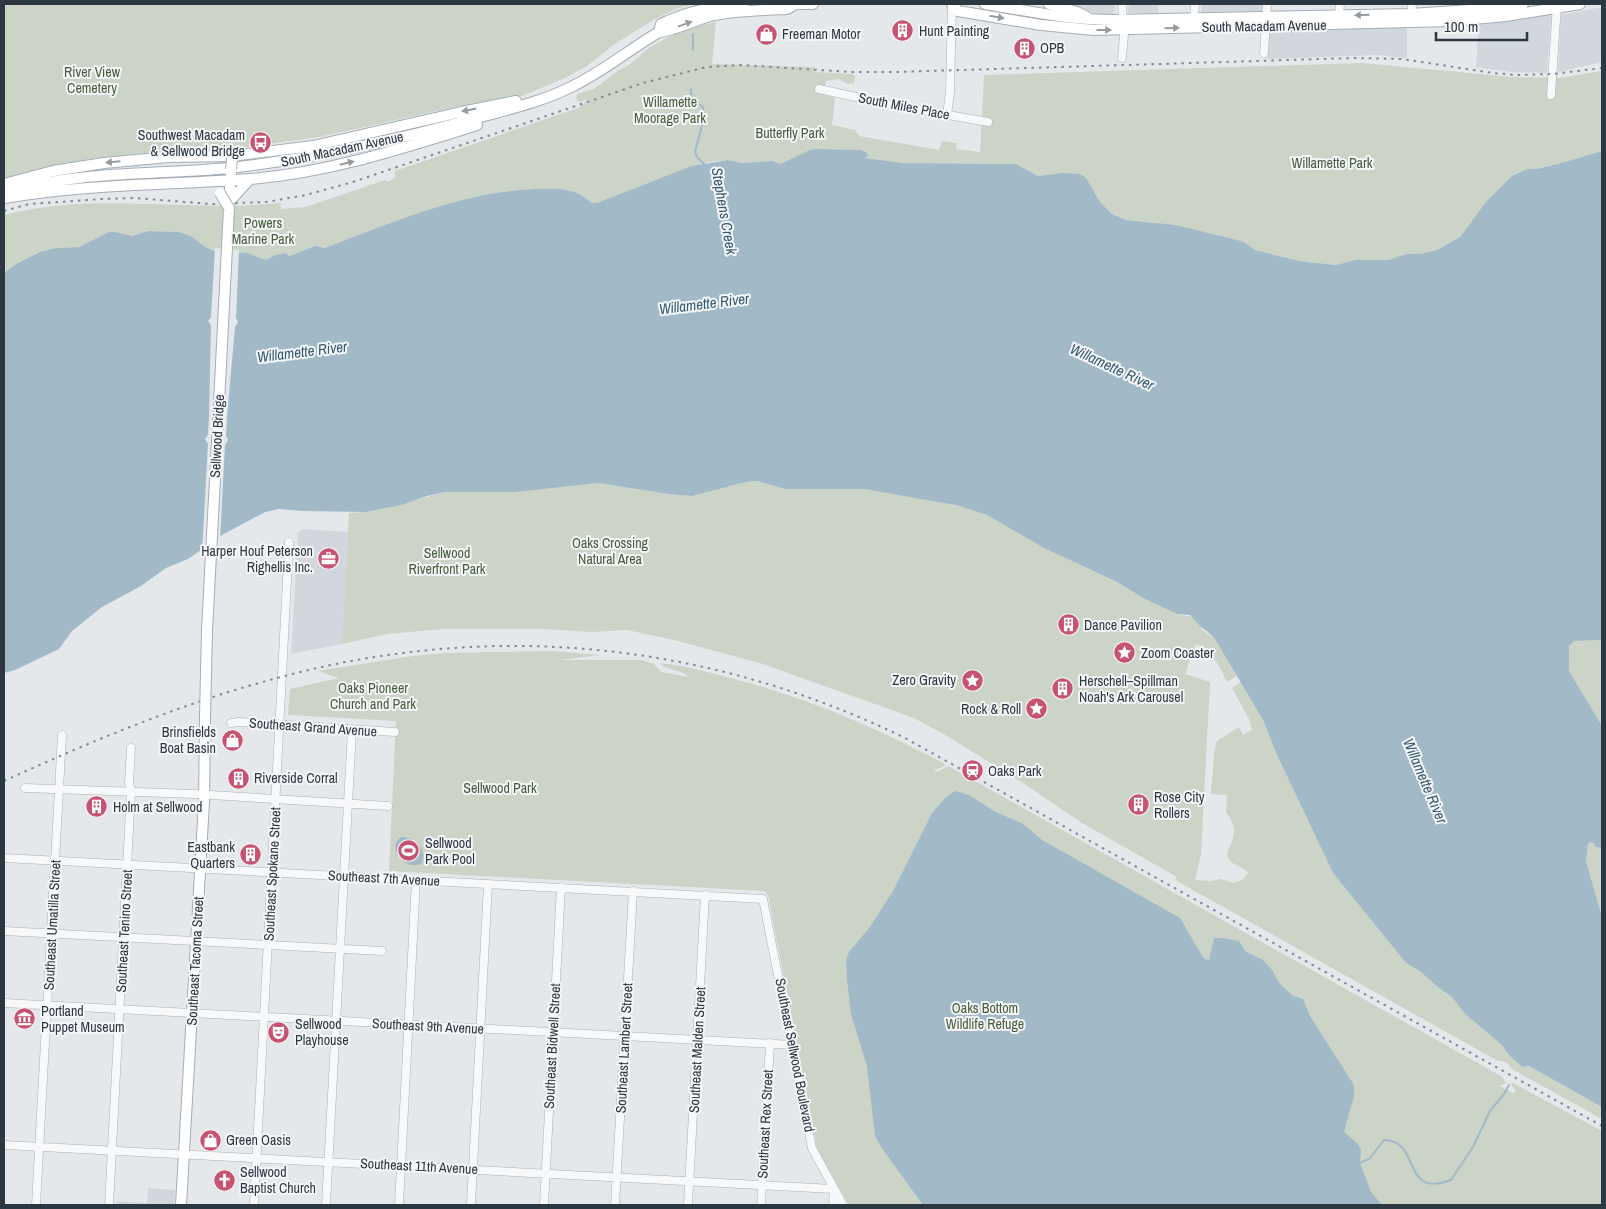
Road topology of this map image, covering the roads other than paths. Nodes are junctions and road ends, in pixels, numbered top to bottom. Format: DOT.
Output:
graph roads {
  1 [pos="744,4"];
  2 [pos="795,4"];
  3 [pos="813,4"];
  4 [pos="951,4"];
  5 [pos="985,4"];
  6 [pos="1048,4"];
  7 [pos="1122,4"];
  8 [pos="1195,4"];
  9 [pos="1267,4"];
  10 [pos="1340,4"];
  11 [pos="1523,4"];
  12 [pos="1580,4"];
  13 [pos="718,6"];
  14 [pos="1485,6"];
  15 [pos="1557,6"];
  16 [pos="1411,13"];
  17 [pos="1339,15"];
  18 [pos="711,16"];
  19 [pos="1194,18"];
  20 [pos="1093,20"];
  21 [pos="1266,21"];
  22 [pos="1123,25"];
  23 [pos="659,32"];
  24 [pos="1264,53"];
  25 [pos="1122,58"];
  26 [pos="819,89"];
  27 [pos="1551,94"];
  28 [pos="534,101"];
  29 [pos="500,112"];
  30 [pos="947,115"];
  31 [pos="988,122"];
  32 [pos="232,157"];
  33 [pos="231,179"];
  34 [pos="250,179"];
  35 [pos="203,183"];
  36 [pos="4,184"];
  37 [pos="4,192"];
  38 [pos="4,198"];
  39 [pos="229,205"];
  40 [pos="290,542"];
  41 [pos="205,717"];
  42 [pos="231,723"];
  43 [pos="280,726"];
  44 [pos="352,730"];
  45 [pos="395,732"];
  46 [pos="62,735"];
  47 [pos="131,748"];
  48 [pos="25,788"];
  49 [pos="59,789"];
  50 [pos="131,791"];
  51 [pos="204,795"];
  52 [pos="276,800"];
  53 [pos="348,804"];
  54 [pos="388,806"];
  55 [pos="4,858"];
  56 [pos="56,861"];
  57 [pos="127,865"];
  58 [pos="200,869"];
  59 [pos="272,872"];
  60 [pos="344,876"];
  61 [pos="416,880"];
  62 [pos="488,884"];
  63 [pos="561,887"];
  64 [pos="633,891"];
  65 [pos="705,895"];
  66 [pos="763,899"];
  67 [pos="4,931"];
  68 [pos="52,934"];
  69 [pos="123,937"];
  70 [pos="196,941"];
  71 [pos="268,944"];
  72 [pos="340,948"];
  73 [pos="382,951"];
  74 [pos="4,1003"];
  75 [pos="48,1005"];
  76 [pos="120,1009"];
  77 [pos="192,1014"];
  78 [pos="264,1016"];
  79 [pos="336,1020"];
  80 [pos="408,1024"];
  81 [pos="481,1029"];
  82 [pos="553,1032"];
  83 [pos="625,1036"];
  84 [pos="697,1040"];
  85 [pos="770,1044"];
  86 [pos="793,1045"];
  87 [pos="4,1145"];
  88 [pos="40,1147"];
  89 [pos="112,1151"];
  90 [pos="185,1155"];
  91 [pos="257,1158"];
  92 [pos="329,1162"];
  93 [pos="401,1165"];
  94 [pos="473,1170"];
  95 [pos="546,1173"];
  96 [pos="617,1177"];
  97 [pos="690,1181"];
  98 [pos="762,1185"];
  99 [pos="834,1189"];
  100 [pos="36,1205"];
  101 [pos="109,1205"];
  102 [pos="181,1205"];
  103 [pos="254,1205"];
  104 [pos="326,1205"];
  105 [pos="399,1205"];
  106 [pos="471,1205"];
  107 [pos="544,1205"];
  108 [pos="615,1205"];
  109 [pos="688,1205"];
  110 [pos="761,1205"];
  111 [pos="834,1205"];
  112 [pos="843,1205"];
  1 -- 13 [label="main road, South Macadam Avenue"];
  2 -- 3 [label="main road, South Macadam Avenue"];
  2 -- 18 [label="main road, South Macadam Avenue"];
  4 -- 22 [label="main road, South Macadam Avenue, one-way"];
  4 -- 30 [label="street"];
  5 -- 20 [label="main road, South Macadam Avenue"];
  6 -- 20 [label="main road"];
  7 -- 22 [label="street"];
  8 -- 19 [label="street"];
  9 -- 21 [label="street"];
  10 -- 17 [label="street"];
  11 -- 14 [label="main road, South Macadam Avenue"];
  12 -- 15 [label="main road, South Macadam Avenue"];
  13 -- 18 [label="main road"];
  13 -- 23 [label="main road, South Macadam Avenue"];
  14 -- 16 [label="main road, South Macadam Avenue"];
  15 -- 16 [label="main road, South Macadam Avenue"];
  15 -- 27 [label="street"];
  16 -- 17 [label="main road, South Macadam Avenue, one-way"];
  16 -- 21 [label="main road, South Macadam Avenue"];
  17 -- 21 [label="main road, South Macadam Avenue"];
  23 -- 18 [label="main road, South Macadam Avenue, one-way"];
  19 -- 21 [label="main road, South Macadam Avenue"];
  19 -- 22 [label="main road, South Macadam Avenue"];
  20 -- 22 [label="main road, South Macadam Avenue"];
  22 -- 21 [label="main road, South Macadam Avenue, one-way"];
  21 -- 24 [label="street"];
  22 -- 25 [label="street"];
  23 -- 28 [label="main road, South Macadam Avenue"];
  26 -- 30 [label="street, South Miles Place"];
  28 -- 29 [label="main road, South Macadam Avenue"];
  28 -- 32 [label="main road, one-way"];
  34 -- 29 [label="main road, one-way"];
  29 -- 37 [label="main road, South Macadam Avenue"];
  30 -- 31 [label="street, South Miles Place"];
  32 -- 33 [label="main road, Sellwood Bridge, bridge"];
  32 -- 36 [label="main road, one-way"];
  33 -- 34 [label="main road"];
  33 -- 35 [label="main road"];
  33 -- 39 [label="main road, Sellwood Bridge"];
  34 -- 39 [label="main road"];
  35 -- 38 [label="main road"];
  35 -- 39 [label="main road, bridge"];
  39 -- 41 [label="main road, Sellwood Bridge, bridge"];
  40 -- 43 [label="street, Southeast Spokane Street"];
  41 -- 51 [label="main road, Southeast Tacoma Street"];
  42 -- 43 [label="street, Southeast Grand Avenue"];
  43 -- 44 [label="street, Southeast Grand Avenue"];
  43 -- 52 [label="street, Southeast Spokane Street"];
  44 -- 45 [label="street, Southeast Grand Avenue"];
  44 -- 53 [label="street"];
  46 -- 49 [label="street, Southeast Umatilla Street"];
  47 -- 50 [label="street, Southeast Tenino Street"];
  48 -- 49 [label="street"];
  49 -- 50 [label="street"];
  49 -- 56 [label="street, Southeast Umatilla Street"];
  50 -- 51 [label="street"];
  50 -- 57 [label="street, Southeast Tenino Street"];
  51 -- 52 [label="street"];
  51 -- 58 [label="main road, Southeast Tacoma Street"];
  52 -- 53 [label="street"];
  52 -- 59 [label="street, Southeast Spokane Street"];
  53 -- 54 [label="street"];
  53 -- 60 [label="street"];
  55 -- 56 [label="street, Southeast 7th Avenue"];
  56 -- 57 [label="street, Southeast 7th Avenue"];
  56 -- 68 [label="street, Southeast Umatilla Street"];
  57 -- 58 [label="street, Southeast 7th Avenue"];
  57 -- 69 [label="street, Southeast Tenino Street"];
  58 -- 59 [label="street, Southeast 7th Avenue"];
  58 -- 70 [label="main road, Southeast Tacoma Street"];
  59 -- 60 [label="street, Southeast 7th Avenue"];
  59 -- 71 [label="street, Southeast Spokane Street"];
  60 -- 61 [label="street, Southeast 7th Avenue"];
  60 -- 72 [label="street"];
  61 -- 62 [label="street, Southeast 7th Avenue"];
  61 -- 80 [label="street"];
  62 -- 63 [label="street, Southeast 7th Avenue"];
  62 -- 81 [label="street"];
  63 -- 64 [label="street, Southeast 7th Avenue"];
  63 -- 82 [label="street, Southeast Bidwell Street"];
  64 -- 65 [label="street, Southeast 7th Avenue"];
  64 -- 83 [label="street, Southeast Lambert Street"];
  65 -- 66 [label="street, Southeast 7th Avenue"];
  65 -- 84 [label="street, Southeast Malden Street"];
  66 -- 86 [label="street, Southeast Sellwood Boulevard"];
  67 -- 68 [label="street"];
  68 -- 69 [label="street"];
  68 -- 75 [label="street, Southeast Umatilla Street"];
  69 -- 70 [label="street"];
  69 -- 76 [label="street, Southeast Tenino Street"];
  70 -- 71 [label="street"];
  70 -- 77 [label="main road, Southeast Tacoma Street"];
  71 -- 72 [label="street"];
  71 -- 78 [label="street, Southeast Spokane Street"];
  72 -- 73 [label="street"];
  72 -- 79 [label="street"];
  74 -- 75 [label="street, Southeast 9th Avenue"];
  75 -- 76 [label="street, Southeast 9th Avenue"];
  75 -- 88 [label="street, Southeast Umatilla Street"];
  76 -- 77 [label="street, Southeast 9th Avenue"];
  76 -- 89 [label="street, Southeast Tenino Street"];
  77 -- 78 [label="street, Southeast 9th Avenue"];
  77 -- 90 [label="main road, Southeast Tacoma Street"];
  78 -- 79 [label="street, Southeast 9th Avenue"];
  78 -- 91 [label="street, Southeast Spokane Street"];
  79 -- 80 [label="street, Southeast 9th Avenue"];
  79 -- 92 [label="street"];
  80 -- 81 [label="street, Southeast 9th Avenue"];
  80 -- 93 [label="street"];
  81 -- 82 [label="street, Southeast 9th Avenue"];
  81 -- 94 [label="street"];
  82 -- 83 [label="street, Southeast 9th Avenue"];
  82 -- 95 [label="street, Southeast Bidwell Street"];
  83 -- 84 [label="street, Southeast 9th Avenue"];
  83 -- 96 [label="street, Southeast Lambert Street"];
  84 -- 85 [label="street, Southeast 9th Avenue"];
  84 -- 97 [label="street, Southeast Malden Street"];
  85 -- 86 [label="street, Southeast 9th Avenue"];
  85 -- 98 [label="street, Southeast Rex Street"];
  86 -- 99 [label="street, Southeast Sellwood Boulevard"];
  87 -- 88 [label="street, Southeast 11th Avenue"];
  88 -- 89 [label="street, Southeast 11th Avenue"];
  88 -- 100 [label="street, Southeast Umatilla Street"];
  89 -- 90 [label="street, Southeast 11th Avenue"];
  89 -- 101 [label="street, Southeast Tenino Street"];
  90 -- 91 [label="street, Southeast 11th Avenue"];
  90 -- 102 [label="main road, Southeast Tacoma Street"];
  91 -- 92 [label="street, Southeast 11th Avenue"];
  91 -- 103 [label="street, Southeast Spokane Street"];
  92 -- 93 [label="street, Southeast 11th Avenue"];
  92 -- 104 [label="street"];
  93 -- 94 [label="street, Southeast 11th Avenue"];
  93 -- 105 [label="street"];
  94 -- 95 [label="street, Southeast 11th Avenue"];
  94 -- 106 [label="street"];
  95 -- 96 [label="street, Southeast 11th Avenue"];
  95 -- 107 [label="street, Southeast Bidwell Street"];
  96 -- 97 [label="street, Southeast 11th Avenue"];
  96 -- 108 [label="street, Southeast Lambert Street"];
  97 -- 98 [label="street, Southeast 11th Avenue"];
  97 -- 109 [label="street, Southeast Malden Street"];
  98 -- 99 [label="street, Southeast 11th Avenue"];
  98 -- 110 [label="street, Southeast Rex Street"];
  99 -- 111 [label="street"];
  99 -- 112 [label="street, Southeast Sellwood Boulevard"];
}
